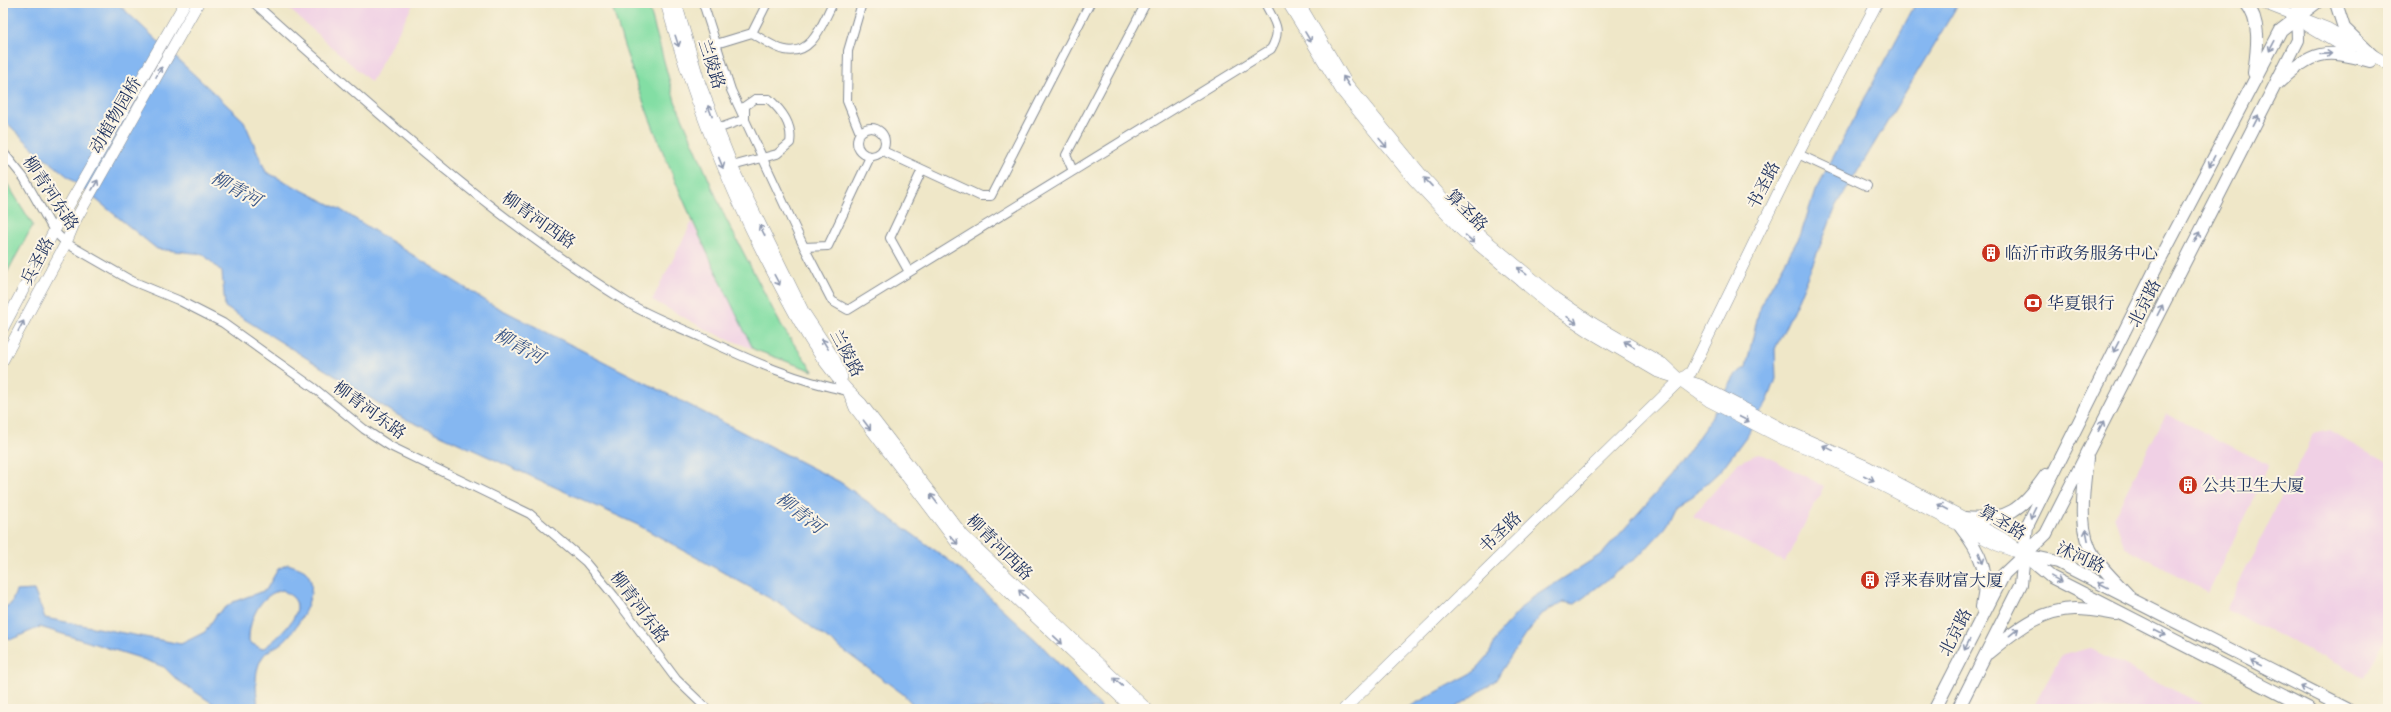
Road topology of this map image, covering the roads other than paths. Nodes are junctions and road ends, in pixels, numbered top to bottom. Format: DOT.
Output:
graph roads {
  1 [pos="185,3"];
  2 [pos="198,3"];
  3 [pos="254,3"];
  4 [pos="666,3"];
  5 [pos="676,3"];
  6 [pos="703,3"];
  7 [pos="767,3"];
  8 [pos="833,3"];
  9 [pos="862,3"];
  10 [pos="1090,3"];
  11 [pos="1146,3"];
  12 [pos="1264,3"];
  13 [pos="1288,3"];
  14 [pos="1299,3"];
  15 [pos="1870,3"];
  16 [pos="1877,3"];
  17 [pos="2246,3"];
  18 [pos="2263,3"];
  19 [pos="2279,3"];
  20 [pos="2297,3"];
  21 [pos="2316,3"];
  22 [pos="2336,3"];
  23 [pos="2296,17"];
  24 [pos="752,33"];
  25 [pos="716,44"];
  26 [pos="2372,59"];
  27 [pos="2388,64"];
  28 [pos="2388,70"];
  29 [pos="2254,81"];
  30 [pos="2272,90"];
  31 [pos="745,119"];
  32 [pos="717,129"];
  33 [pos="860,133"];
  34 [pos="3,152"];
  35 [pos="883,152"];
  36 [pos="1798,154"];
  37 [pos="762,157"];
  38 [pos="870,157"];
  39 [pos="732,166"];
  40 [pos="922,170"];
  41 [pos="1073,171"];
  42 [pos="1864,184"];
  43 [pos="65,213"];
  44 [pos="76,219"];
  45 [pos="54,231"];
  46 [pos="66,243"];
  47 [pos="804,247"];
  48 [pos="909,272"];
  49 [pos="3,328"];
  50 [pos="3,360"];
  51 [pos="1680,380"];
  52 [pos="848,391"];
  53 [pos="2066,448"];
  54 [pos="2088,451"];
  55 [pos="1962,522"];
  56 [pos="2025,555"];
  57 [pos="2133,600"];
  58 [pos="2125,615"];
  59 [pos="1978,625"];
  60 [pos="1984,657"];
  61 [pos="2294,706"];
  62 [pos="706,709"];
  63 [pos="1133,709"];
  64 [pos="1147,709"];
  65 [pos="1344,709"];
  66 [pos="1353,709"];
  67 [pos="1935,709"];
  68 [pos="1958,709"];
  69 [pos="2309,709"];
  70 [pos="2347,709"];
  1 -- 43 [label="main road, 动植物园桥"];
  44 -- 2 [label="main road, 动植物园桥, one-way"];
  3 -- 52 [label="street, 柳青河西路"];
  4 -- 52 [label="main road, 兰陵路, one-way"];
  32 -- 5 [label="main road, 兰陵路, one-way"];
  6 -- 25 [label="street"];
  7 -- 24 [label="street"];
  8 -- 24 [label="street"];
  9 -- 33 [label="street"];
  10 -- 40 [label="street"];
  11 -- 41 [label="street"];
  12 -- 41 [label="street"];
  13 -- 51 [label="main road, 算圣路, one-way"];
  51 -- 14 [label="main road, 算圣路, one-way"];
  15 -- 51 [label="main road, 书圣路"];
  16 -- 36 [label="main road, 书圣路"];
  17 -- 29 [label="main road"];
  18 -- 23 [label="main road"];
  19 -- 23 [label="main road"];
  20 -- 23 [label="main road, 北京路"];
  21 -- 23 [label="main road, 北京路"];
  22 -- 26 [label="main road"];
  23 -- 26 [label="main road"];
  23 -- 29 [label="main road, 北京路, one-way"];
  23 -- 30 [label="main road, 北京路"];
  24 -- 25 [label="street"];
  25 -- 31 [label="street"];
  26 -- 27 [label="main road"];
  26 -- 28 [label="main road"];
  30 -- 26 [label="main road, one-way"];
  29 -- 53 [label="main road, 北京路, one-way"];
  54 -- 30 [label="main road, 北京路, one-way"];
  31 -- 32 [label="street"];
  31 -- 37 [label="street"];
  31 -- 37 [label="street"];
  32 -- 39 [label="main road, 兰陵路"];
  33 -- 35 [label="street"];
  33 -- 38 [label="street"];
  34 -- 45 [label="street, 柳青河东路"];
  35 -- 38 [label="street"];
  35 -- 40 [label="street"];
  36 -- 42 [label="street"];
  36 -- 51 [label="main road, 书圣路"];
  37 -- 39 [label="street"];
  37 -- 47 [label="street"];
  38 -- 47 [label="street"];
  52 -- 39 [label="main road, 兰陵路, one-way"];
  40 -- 48 [label="street"];
  41 -- 48 [label="street"];
  43 -- 45 [label="main road, 兵圣路"];
  44 -- 46 [label="main road, 兵圣路"];
  45 -- 46 [label="street, 柳青河东路"];
  45 -- 49 [label="main road, 兵圣路"];
  50 -- 46 [label="main road, 兵圣路, one-way"];
  46 -- 62 [label="street, 柳青河东路"];
  47 -- 48 [label="street"];
  51 -- 55 [label="main road, 算圣路"];
  51 -- 65 [label="main road, 书圣路"];
  51 -- 66 [label="main road, 书圣路"];
  52 -- 63 [label="main road, 柳青河西路, one-way"];
  64 -- 52 [label="main road, 柳青河西路, one-way"];
  53 -- 55 [label="main road"];
  53 -- 56 [label="main road, 北京路, one-way"];
  54 -- 56 [label="main road, 北京路"];
  57 -- 54 [label="main road, one-way"];
  55 -- 56 [label="main road, 算圣路"];
  55 -- 59 [label="main road, one-way"];
  57 -- 56 [label="main road, 沭河路, one-way"];
  56 -- 58 [label="main road, 沭河路, one-way"];
  56 -- 59 [label="main road, 北京路"];
  56 -- 60 [label="main road, 北京路"];
  70 -- 57 [label="main road, 沭河路, one-way"];
  60 -- 58 [label="main road, one-way"];
  58 -- 61 [label="main road, 沭河路, one-way"];
  59 -- 67 [label="main road, 北京路, one-way"];
  60 -- 68 [label="main road, 北京路"];
  61 -- 69 [label="main road, 沭河路"];
}
